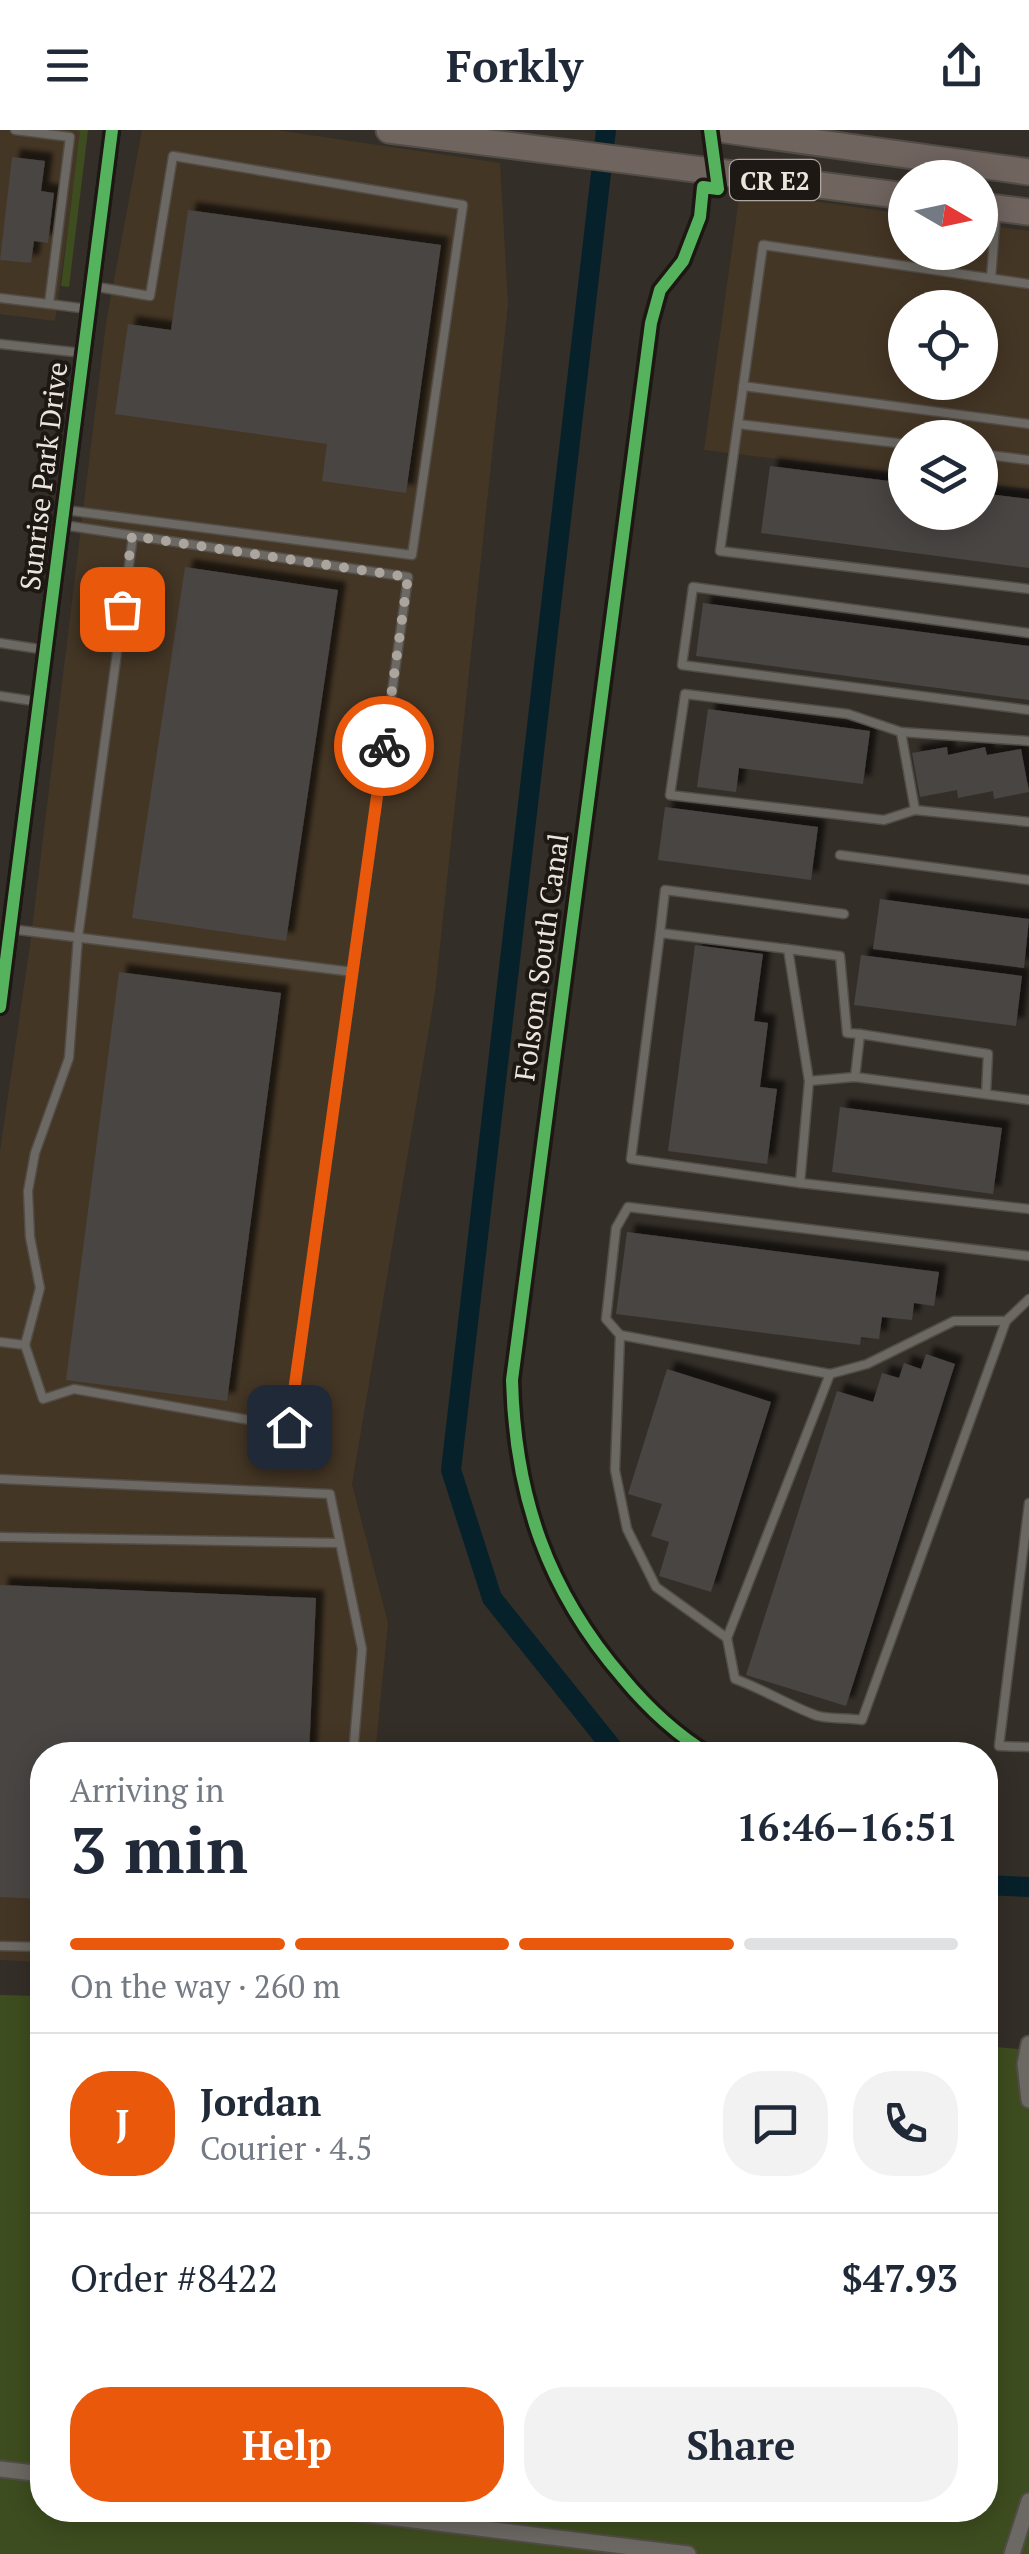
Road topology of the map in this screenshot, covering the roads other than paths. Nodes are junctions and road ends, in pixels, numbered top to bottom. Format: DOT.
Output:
graph roads {
  1 [pos="15,130"];
  2 [pos="112,130"];
  3 [pos="390,130"];
  4 [pos="726,130"];
  5 [pos="1029,172"];
  6 [pos="888,194"];
  7 [pos="998,208"];
  8 [pos="1029,212"];
  9 [pos="990,270"];
  10 [pos="990,278"];
  11 [pos="1029,284"];
  12 [pos="92,286"];
  13 [pos="0,298"];
  14 [pos="49,304"];
  15 [pos="88,309"];
  16 [pos="0,344"];
  17 [pos="83,353"];
  18 [pos="743,386"];
  19 [pos="738,424"];
  20 [pos="1029,424"];
  21 [pos="888,442"];
  22 [pos="998,456"];
  23 [pos="1029,460"];
  24 [pos="64,517"];
  25 [pos="132,536"];
  26 [pos="1029,589"];
  27 [pos="1029,633"];
  28 [pos="0,643"];
  29 [pos="46,650"];
  30 [pos="0,696"];
  31 [pos="40,702"];
  32 [pos="1029,710"];
  33 [pos="901,732"];
  34 [pos="1029,741"];
  35 [pos="914,810"];
  36 [pos="1029,822"];
  37 [pos="840,855"];
  38 [pos="1029,880"];
  39 [pos="7,897"];
  40 [pos="844,914"];
  41 [pos="10,929"];
  42 [pos="660,933"];
  43 [pos="78,938"];
  44 [pos="788,950"];
  45 [pos="353,972"];
  46 [pos="0,1007"];
  47 [pos="860,1034"];
  48 [pos="855,1077"];
  49 [pos="810,1081"];
  50 [pos="986,1094"];
  51 [pos="1029,1100"];
  52 [pos="800,1182"];
  53 [pos="1029,1209"];
  54 [pos="1029,1256"];
  55 [pos="1029,1299"];
  56 [pos="1006,1322"];
  57 [pos="620,1335"];
  58 [pos="0,1342"];
  59 [pos="25,1345"];
  60 [pos="830,1374"];
  61 [pos="0,1478"];
  62 [pos="1029,1502"];
  63 [pos="0,1537"];
  64 [pos="340,1543"];
  65 [pos="727,1638"];
  66 [pos="355,1742"];
  67 [pos="1029,1747"];
  68 [pos="0,1946"];
  69 [pos="30,1947"];
  70 [pos="1029,2044"];
  71 [pos="1029,2100"];
  72 [pos="0,2468"];
  73 [pos="30,2472"];
  74 [pos="1029,2502"];
  75 [pos="429,2522"];
  76 [pos="688,2554"];
  77 [pos="1012,2554"];
  1 -- 14 [label="lane"];
  2 -- 12 [label="street, Sunrise Park Drive"];
  3 -- 6 [label="main road, CR E2"];
  4 -- 5 [label="main road, CR E2"];
  7 -- 8 [label="main road"];
  9 -- 10 [label="lane"];
  10 -- 11 [label="lane"];
  10 -- 18 [label="lane"];
  12 -- 15 [label="street, Sunrise Park Drive"];
  12 -- 24 [label="lane"];
  13 -- 14 [label="lane"];
  14 -- 15 [label="lane"];
  15 -- 17 [label="street, Sunrise Park Drive"];
  16 -- 17 [label="lane"];
  17 -- 24 [label="street, Sunrise Park Drive"];
  18 -- 19 [label="lane"];
  18 -- 20 [label="lane"];
  19 -- 21 [label="lane"];
  19 -- 26 [label="lane"];
  22 -- 23 [label="lane"];
  24 -- 25 [label="lane"];
  24 -- 29 [label="street, Sunrise Park Drive"];
  25 -- 43 [label="lane"];
  25 -- 45 [label="lane"];
  27 -- 32 [label="lane"];
  28 -- 29 [label="lane"];
  29 -- 31 [label="street, Sunrise Park Drive"];
  30 -- 31 [label="lane"];
  31 -- 39 [label="street, Sunrise Park Drive"];
  33 -- 34 [label="lane"];
  33 -- 35 [label="lane"];
  33 -- 35 [label="lane"];
  35 -- 36 [label="lane"];
  37 -- 38 [label="lane"];
  39 -- 41 [label="street, Sunrise Park Drive"];
  40 -- 42 [label="lane"];
  41 -- 43 [label="lane"];
  41 -- 46 [label="street, Sunrise Park Drive"];
  42 -- 44 [label="lane"];
  42 -- 52 [label="lane"];
  43 -- 45 [label="lane"];
  43 -- 59 [label="lane"];
  44 -- 47 [label="lane"];
  44 -- 49 [label="lane"];
  45 -- 59 [label="lane"];
  47 -- 48 [label="lane"];
  47 -- 50 [label="lane"];
  48 -- 49 [label="lane"];
  48 -- 50 [label="lane"];
  49 -- 52 [label="lane"];
  50 -- 51 [label="lane"];
  52 -- 53 [label="lane"];
  54 -- 57 [label="lane"];
  55 -- 56 [label="lane"];
  56 -- 60 [label="lane"];
  56 -- 65 [label="lane"];
  57 -- 60 [label="lane"];
  57 -- 65 [label="lane"];
  58 -- 59 [label="lane"];
  60 -- 65 [label="lane"];
  61 -- 64 [label="lane"];
  62 -- 67 [label="lane"];
  63 -- 64 [label="lane"];
  64 -- 66 [label="lane"];
  68 -- 69 [label="lane"];
  70 -- 71 [label="street"];
  72 -- 73 [label="street"];
  74 -- 77 [label="street"];
  75 -- 76 [label="street"];
}
